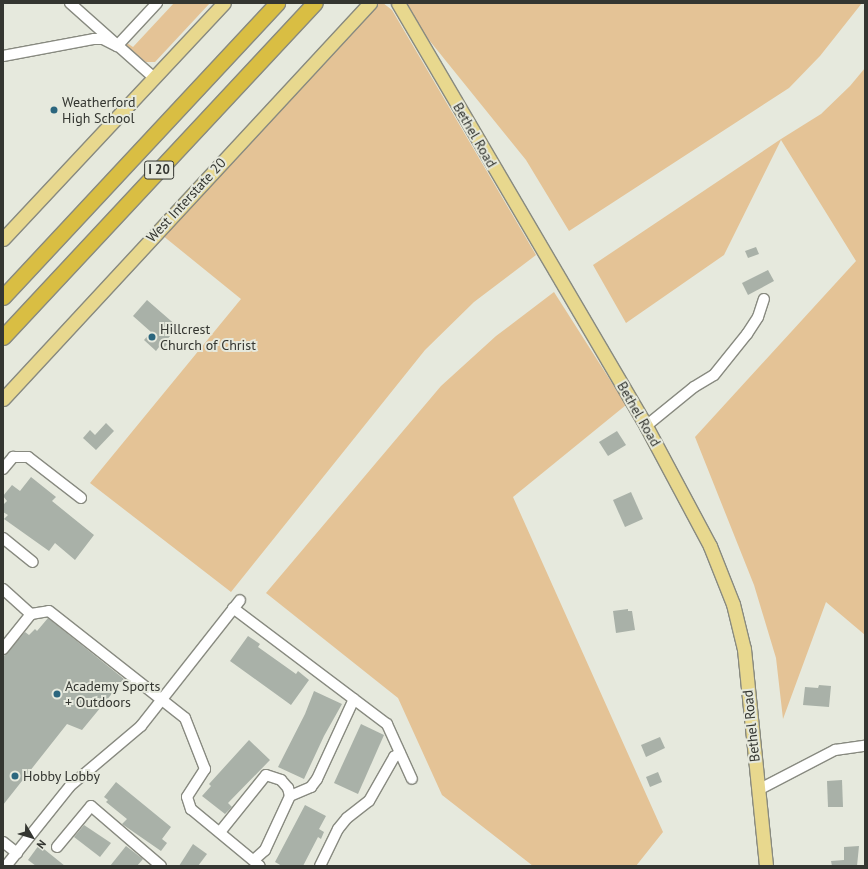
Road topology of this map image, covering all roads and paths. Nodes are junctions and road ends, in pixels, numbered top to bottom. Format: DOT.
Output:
graph roads {
  1 [pos="70,3"];
  2 [pos="157,3"];
  3 [pos="224,3"];
  4 [pos="277,3"];
  5 [pos="315,3"];
  6 [pos="370,3"];
  7 [pos="398,3"];
  8 [pos="118,46"];
  9 [pos="3,56"];
  10 [pos="153,77"];
  11 [pos="3,239"];
  12 [pos="3,297"];
  13 [pos="764,299"];
  14 [pos="3,338"];
  15 [pos="3,399"];
  16 [pos="646,426"];
  17 [pos="3,470"];
  18 [pos="81,498"];
  19 [pos="3,538"];
  20 [pos="33,562"];
  21 [pos="3,589"];
  22 [pos="240,600"];
  23 [pos="233,608"];
  24 [pos="31,614"];
  25 [pos="3,649"];
  26 [pos="162,699"];
  27 [pos="354,699"];
  28 [pos="862,748"];
  29 [pos="400,753"];
  30 [pos="412,779"];
  31 [pos="758,790"];
  32 [pos="290,796"];
  33 [pos="220,832"];
  34 [pos="3,842"];
  35 [pos="57,847"];
  36 [pos="17,853"];
  37 [pos="257,863"];
  38 [pos="6,866"];
  39 [pos="161,866"];
  40 [pos="320,866"];
  41 [pos="766,866"];
  1 -- 8 [label="street"];
  2 -- 8 [label="street"];
  3 -- 10 [label="main road"];
  4 -- 12 [label="highway, I 20"];
  5 -- 14 [label="highway, I 20"];
  6 -- 15 [label="main road, West Interstate 20"];
  7 -- 16 [label="main road, Bethel Road"];
  8 -- 9 [label="street"];
  8 -- 10 [label="street"];
  10 -- 11 [label="main road"];
  13 -- 16 [label="street"];
  16 -- 31 [label="main road, Bethel Road"];
  17 -- 18 [label="street"];
  19 -- 20 [label="street"];
  21 -- 24 [label="street"];
  22 -- 23 [label="street"];
  23 -- 26 [label="street"];
  23 -- 27 [label="street"];
  24 -- 25 [label="street"];
  24 -- 26 [label="street"];
  26 -- 33 [label="street"];
  26 -- 36 [label="street"];
  27 -- 29 [label="street"];
  27 -- 32 [label="street"];
  28 -- 31 [label="street"];
  29 -- 30 [label="street"];
  29 -- 40 [label="street"];
  31 -- 41 [label="main road, Bethel Road"];
  32 -- 33 [label="street"];
  32 -- 37 [label="street"];
  33 -- 37 [label="street"];
  34 -- 36 [label="street"];
  35 -- 39 [label="street"];
  36 -- 38 [label="street"];
}
